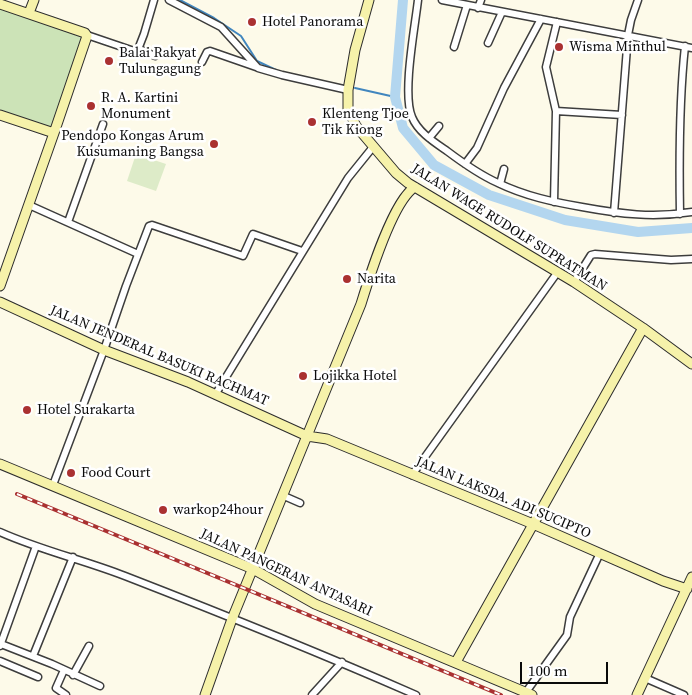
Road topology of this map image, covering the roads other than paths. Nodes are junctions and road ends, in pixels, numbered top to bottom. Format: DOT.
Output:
graph roads {
  1 [pos="34,0"];
  2 [pos="154,0"];
  3 [pos="169,0"];
  4 [pos="369,0"];
  5 [pos="418,0"];
  6 [pos="442,0"];
  7 [pos="481,0"];
  8 [pos="638,0"];
  9 [pos="0,4"];
  10 [pos="467,5"];
  11 [pos="478,8"];
  12 [pos="502,12"];
  13 [pos="29,14"];
  14 [pos="541,19"];
  15 [pos="557,22"];
  16 [pos="87,35"];
  17 [pos="628,35"];
  18 [pos="488,43"];
  19 [pos="685,46"];
  20 [pos="454,47"];
  21 [pos="692,48"];
  22 [pos="138,49"];
  23 [pos="155,56"];
  24 [pos="202,62"];
  25 [pos="258,68"];
  26 [pos="348,90"];
  27 [pos="556,111"];
  28 [pos="0,115"];
  29 [pos="622,115"];
  30 [pos="103,124"];
  31 [pos="439,126"];
  32 [pos="54,133"];
  33 [pos="430,138"];
  34 [pos="373,147"];
  35 [pos="465,164"];
  36 [pos="504,169"];
  37 [pos="500,184"];
  38 [pos="415,187"];
  39 [pos="554,202"];
  40 [pos="29,205"];
  41 [pos="614,212"];
  42 [pos="692,212"];
  43 [pos="680,214"];
  44 [pos="68,222"];
  45 [pos="302,251"];
  46 [pos="138,254"];
  47 [pos="692,259"];
  48 [pos="557,272"];
  49 [pos="574,282"];
  50 [pos="0,286"];
  51 [pos="0,302"];
  52 [pos="643,328"];
  53 [pos="104,350"];
  54 [pos="692,364"];
  55 [pos="215,395"];
  56 [pos="307,436"];
  57 [pos="0,464"];
  58 [pos="412,475"];
  59 [pos="53,485"];
  60 [pos="284,496"];
  61 [pos="300,503"];
  62 [pos="533,524"];
  63 [pos="0,532"];
  64 [pos="36,546"];
  65 [pos="600,553"];
  66 [pos="73,557"];
  67 [pos="253,569"];
  68 [pos="692,577"];
  69 [pos="689,590"];
  70 [pos="232,619"];
  71 [pos="1,645"];
  72 [pos="89,646"];
  73 [pos="33,656"];
  74 [pos="0,661"];
  75 [pos="342,662"];
  76 [pos="456,662"];
  77 [pos="64,670"];
  78 [pos="73,674"];
  79 [pos="38,676"];
  80 [pos="645,678"];
  81 [pos="100,686"];
  82 [pos="314,694"];
  83 [pos="529,694"];
  84 [pos="66,695"];
  85 [pos="205,695"];
  86 [pos="416,695"];
  87 [pos="637,695"];
  88 [pos="684,695"];
  1 -- 13 [label="street"];
  2 -- 22 [label="street"];
  3 -- 25 [label="street"];
  4 -- 26 [label="street, JALAN WAGE RUDOLF SUPRATMAN"];
  5 -- 33 [label="street"];
  6 -- 10 [label="street"];
  7 -- 11 [label="street"];
  8 -- 17 [label="street"];
  9 -- 13 [label="street"];
  10 -- 11 [label="street"];
  10 -- 20 [label="street"];
  11 -- 12 [label="street"];
  12 -- 14 [label="street"];
  12 -- 18 [label="street"];
  13 -- 16 [label="street"];
  14 -- 15 [label="street"];
  14 -- 35 [label="street"];
  15 -- 17 [label="street"];
  15 -- 27 [label="street"];
  16 -- 22 [label="street"];
  16 -- 32 [label="street"];
  17 -- 19 [label="street"];
  17 -- 29 [label="street"];
  19 -- 21 [label="street"];
  19 -- 43 [label="street"];
  22 -- 23 [label="street"];
  24 -- 25 [label="street"];
  25 -- 26 [label="street"];
  26 -- 34 [label="street, JALAN WAGE RUDOLF SUPRATMAN"];
  27 -- 29 [label="street"];
  27 -- 39 [label="street"];
  28 -- 32 [label="street"];
  29 -- 41 [label="street"];
  30 -- 44 [label="street"];
  31 -- 33 [label="street"];
  32 -- 40 [label="street"];
  33 -- 35 [label="street"];
  34 -- 38 [label="street, JALAN WAGE RUDOLF SUPRATMAN"];
  34 -- 45 [label="street"];
  35 -- 37 [label="street"];
  36 -- 37 [label="street"];
  37 -- 39 [label="street"];
  38 -- 48 [label="street, JALAN WAGE RUDOLF SUPRATMAN"];
  38 -- 56 [label="street"];
  39 -- 41 [label="street"];
  40 -- 44 [label="street"];
  40 -- 50 [label="street"];
  41 -- 43 [label="street"];
  42 -- 43 [label="street"];
  44 -- 46 [label="street"];
  45 -- 46 [label="street"];
  45 -- 55 [label="street"];
  46 -- 53 [label="street"];
  47 -- 49 [label="street"];
  48 -- 49 [label="street, JALAN WAGE RUDOLF SUPRATMAN"];
  48 -- 58 [label="street"];
  49 -- 52 [label="street, JALAN WAGE RUDOLF SUPRATMAN"];
  51 -- 53 [label="street, JALAN JENDERAL BASUKI RACHMAT"];
  52 -- 54 [label="street, JALAN WAGE RUDOLF SUPRATMAN"];
  52 -- 62 [label="street"];
  53 -- 55 [label="street, JALAN JENDERAL BASUKI RACHMAT"];
  53 -- 59 [label="street"];
  55 -- 56 [label="street, JALAN JENDERAL BASUKI RACHMAT"];
  56 -- 58 [label="street, JALAN LAKSDA. ADI SUCIPTO"];
  56 -- 60 [label="street"];
  57 -- 59 [label="street, JALAN PANGERAN ANTASARI"];
  58 -- 62 [label="street, JALAN LAKSDA. ADI SUCIPTO"];
  59 -- 67 [label="street, JALAN PANGERAN ANTASARI"];
  60 -- 61 [label="street"];
  60 -- 67 [label="street"];
  62 -- 65 [label="street, JALAN LAKSDA. ADI SUCIPTO"];
  62 -- 76 [label="street"];
  63 -- 64 [label="street"];
  64 -- 66 [label="street"];
  64 -- 71 [label="street"];
  65 -- 69 [label="street, JALAN LAKSDA. ADI SUCIPTO"];
  65 -- 83 [label="street"];
  66 -- 70 [label="street"];
  66 -- 73 [label="street"];
  67 -- 70 [label="street"];
  67 -- 76 [label="street, JALAN PANGERAN ANTASARI"];
  68 -- 69 [label="street"];
  69 -- 80 [label="street"];
  70 -- 75 [label="street"];
  70 -- 85 [label="street"];
  71 -- 73 [label="street"];
  72 -- 78 [label="street"];
  73 -- 77 [label="street"];
  74 -- 79 [label="street"];
  75 -- 82 [label="street"];
  75 -- 86 [label="street"];
  76 -- 83 [label="street, JALAN PANGERAN ANTASARI"];
  77 -- 78 [label="street"];
  77 -- 84 [label="street"];
  78 -- 81 [label="street"];
  80 -- 87 [label="street"];
  80 -- 88 [label="street"];
}
